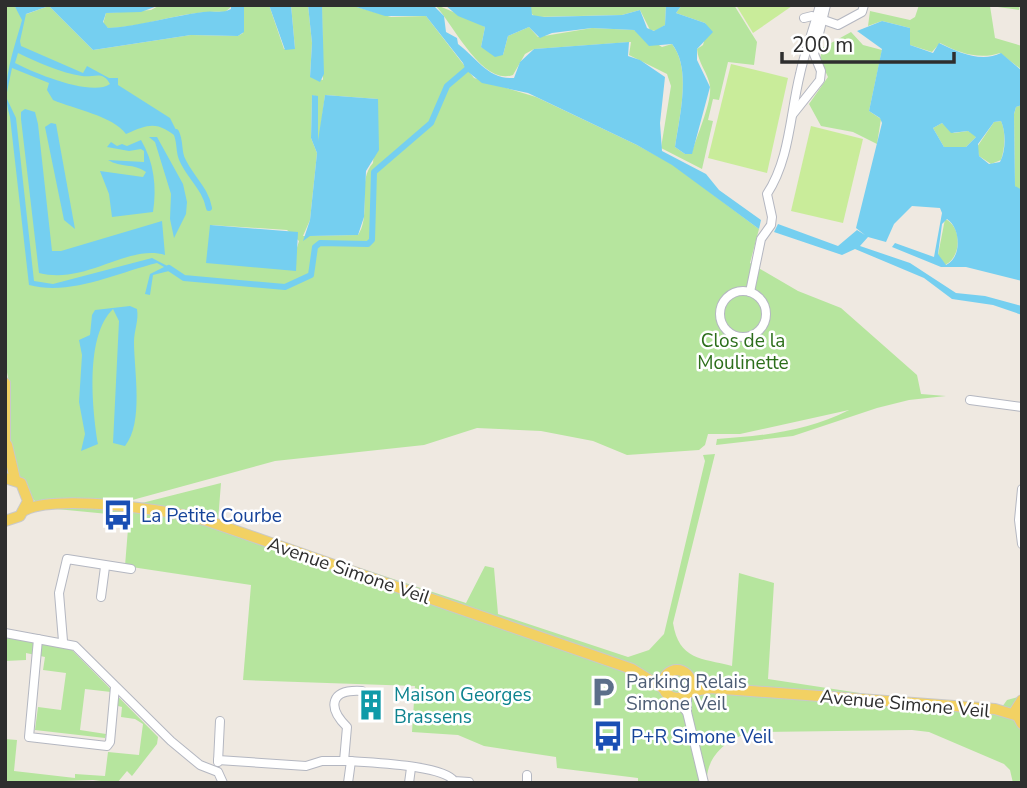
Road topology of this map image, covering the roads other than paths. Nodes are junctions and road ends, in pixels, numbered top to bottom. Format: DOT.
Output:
graph roads {
  1 [pos="820,5"];
  2 [pos="826,5"];
  3 [pos="864,5"];
  4 [pos="804,18"];
  5 [pos="819,19"];
  6 [pos="798,83"];
  7 [pos="817,90"];
  8 [pos="792,117"];
  9 [pos="750,292"];
  10 [pos="5,383"];
  11 [pos="970,400"];
  12 [pos="1022,407"];
  13 [pos="6,446"];
  14 [pos="10,478"];
  15 [pos="1022,489"];
  16 [pos="27,495"];
  17 [pos="60,504"];
  18 [pos="25,510"];
  19 [pos="5,521"];
  20 [pos="1022,544"];
  21 [pos="105,567"];
  22 [pos="131,569"];
  23 [pos="102,597"];
  24 [pos="5,633"];
  25 [pos="38,639"];
  26 [pos="64,641"];
  27 [pos="632,669"];
  28 [pos="668,674"];
  29 [pos="690,679"];
  30 [pos="115,687"];
  31 [pos="663,688"];
  32 [pos="710,688"];
  33 [pos="362,691"];
  34 [pos="688,693"];
  35 [pos="674,698"];
  36 [pos="1019,711"];
  37 [pos="687,712"];
  38 [pos="220,722"];
  39 [pos="218,760"];
  40 [pos="348,761"];
  41 [pos="411,768"];
  42 [pos="218,772"];
  43 [pos="469,782"];
  44 [pos="223,783"];
  45 [pos="348,783"];
  46 [pos="409,783"];
  47 [pos="704,783"];
  1 -- 5 [label="street"];
  2 -- 5 [label="street"];
  3 -- 5 [label="street"];
  4 -- 5 [label="street"];
  5 -- 6 [label="street"];
  5 -- 7 [label="street"];
  6 -- 7 [label="street"];
  6 -- 8 [label="street"];
  7 -- 8 [label="street"];
  8 -- 9 [label="street"];
  9 -- 9 [label="street"];
  10 -- 13 [label="main road"];
  11 -- 12 [label="street"];
  13 -- 14 [label="main road"];
  14 -- 16 [label="main road"];
  15 -- 20 [label="street"];
  16 -- 17 [label="main road, Avenue Simone Veil"];
  16 -- 18 [label="main road"];
  17 -- 18 [label="main road, Avenue Simone Veil"];
  17 -- 27 [label="main road, Avenue Simone Veil"];
  18 -- 19 [label="main road, Avenue Simone Veil"];
  21 -- 22 [label="street"];
  21 -- 23 [label="street"];
  21 -- 26 [label="street"];
  24 -- 25 [label="street"];
  25 -- 26 [label="street"];
  25 -- 30 [label="street"];
  26 -- 30 [label="street"];
  27 -- 28 [label="main road"];
  27 -- 31 [label="main road"];
  28 -- 29 [label="main road"];
  28 -- 31 [label="main road"];
  29 -- 32 [label="main road"];
  29 -- 34 [label="main road"];
  30 -- 42 [label="street"];
  31 -- 35 [label="main road"];
  32 -- 34 [label="main road"];
  32 -- 36 [label="main road, Avenue Simone Veil"];
  33 -- 40 [label="street"];
  34 -- 35 [label="main road"];
  34 -- 37 [label="street"];
  35 -- 37 [label="street"];
  37 -- 47 [label="street"];
  38 -- 39 [label="street"];
  39 -- 40 [label="street"];
  39 -- 42 [label="street"];
  40 -- 41 [label="street"];
  40 -- 45 [label="street"];
  41 -- 43 [label="street"];
  41 -- 46 [label="street"];
  42 -- 44 [label="street"];
}
